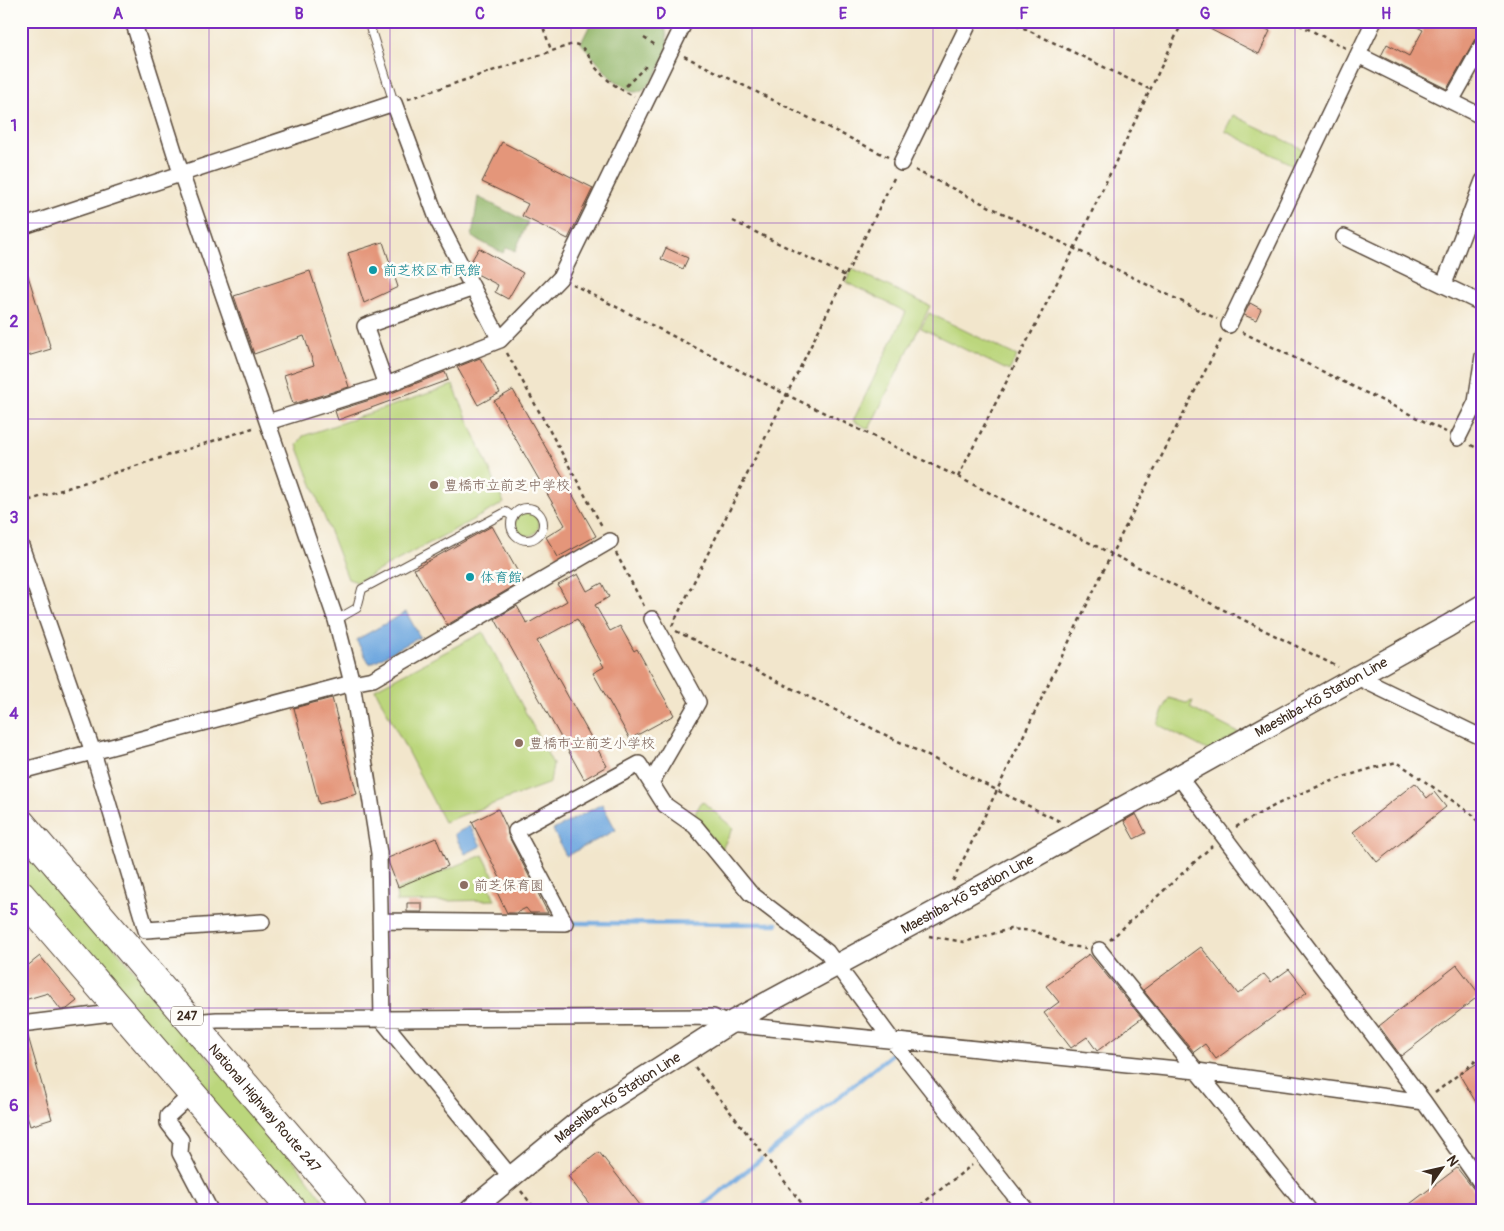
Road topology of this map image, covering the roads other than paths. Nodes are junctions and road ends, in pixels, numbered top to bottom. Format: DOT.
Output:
graph roads {
  1 [pos="133,21"];
  2 [pos="368,21"];
  3 [pos="685,21"];
  4 [pos="970,21"];
  5 [pos="1374,21"];
  6 [pos="1483,44"];
  7 [pos="1358,54"];
  8 [pos="1451,101"];
  9 [pos="394,103"];
  10 [pos="1483,117"];
  11 [pos="901,163"];
  12 [pos="181,174"];
  13 [pos="1483,182"];
  14 [pos="21,228"];
  15 [pos="1344,236"];
  16 [pos="1444,284"];
  17 [pos="471,288"];
  18 [pos="1483,304"];
  19 [pos="1229,325"];
  20 [pos="500,340"];
  21 [pos="1483,356"];
  22 [pos="386,385"];
  23 [pos="268,422"];
  24 [pos="1458,438"];
  25 [pos="513,517"];
  26 [pos="610,542"];
  27 [pos="21,546"];
  28 [pos="1483,605"];
  29 [pos="652,619"];
  30 [pos="336,620"];
  31 [pos="1357,677"];
  32 [pos="352,683"];
  33 [pos="1483,738"];
  34 [pos="93,752"];
  35 [pos="21,771"];
  36 [pos="1179,777"];
  37 [pos="651,782"];
  38 [pos="21,823"];
  39 [pos="21,895"];
  40 [pos="381,921"];
  41 [pos="262,922"];
  42 [pos="1099,950"];
  43 [pos="837,965"];
  44 [pos="120,1012"];
  45 [pos="382,1020"];
  46 [pos="192,1022"];
  47 [pos="21,1024"];
  48 [pos="728,1024"];
  49 [pos="892,1040"];
  50 [pos="1197,1071"];
  51 [pos="191,1095"];
  52 [pos="1424,1102"];
  53 [pos="510,1176"];
  54 [pos="1483,1186"];
  55 [pos="210,1210"];
  56 [pos="292,1210"];
  57 [pos="352,1210"];
  58 [pos="471,1210"];
  59 [pos="1026,1210"];
  60 [pos="1308,1210"];
  1 -- 12 [label="street"];
  2 -- 9 [label="lane"];
  3 -- 20 [label="street"];
  4 -- 11 [label="street"];
  5 -- 7 [label="street"];
  6 -- 8 [label="street"];
  7 -- 8 [label="street"];
  7 -- 19 [label="street"];
  8 -- 10 [label="street"];
  9 -- 12 [label="street"];
  9 -- 17 [label="street"];
  12 -- 14 [label="street"];
  12 -- 23 [label="street"];
  13 -- 16 [label="street"];
  15 -- 16 [label="street"];
  16 -- 18 [label="street"];
  17 -- 20 [label="street"];
  17 -- 22 [label="street"];
  20 -- 22 [label="street"];
  21 -- 24 [label="street"];
  22 -- 23 [label="street"];
  23 -- 30 [label="street"];
  25 -- 25 [label="lane"];
  25 -- 30 [label="lane"];
  26 -- 32 [label="street"];
  27 -- 34 [label="street"];
  28 -- 31 [label="main road, Maeshiba-Kō Station Line"];
  29 -- 37 [label="street"];
  30 -- 32 [label="street"];
  31 -- 33 [label="street"];
  31 -- 36 [label="main road, Maeshiba-Kō Station Line"];
  32 -- 34 [label="street"];
  32 -- 40 [label="street"];
  34 -- 35 [label="street"];
  34 -- 41 [label="street"];
  36 -- 43 [label="main road, Maeshiba-Kō Station Line"];
  36 -- 52 [label="street"];
  37 -- 40 [label="street"];
  37 -- 43 [label="street"];
  38 -- 46 [label="highway, National Highway Route 247 / 247"];
  39 -- 44 [label="highway"];
  40 -- 45 [label="street"];
  42 -- 50 [label="street"];
  43 -- 48 [label="main road, Maeshiba-Kō Station Line"];
  43 -- 49 [label="street"];
  44 -- 47 [label="street"];
  44 -- 51 [label="highway"];
  45 -- 46 [label="street"];
  45 -- 48 [label="street"];
  45 -- 53 [label="street"];
  46 -- 57 [label="highway, National Highway Route 247 / 247"];
  48 -- 49 [label="street"];
  48 -- 53 [label="main road, Maeshiba-Kō Station Line"];
  49 -- 50 [label="street"];
  49 -- 59 [label="street"];
  50 -- 52 [label="street"];
  50 -- 60 [label="street"];
  51 -- 55 [label="street"];
  51 -- 56 [label="highway"];
  52 -- 54 [label="street"];
  53 -- 58 [label="main road, Maeshiba-Kō Station Line"];
}
